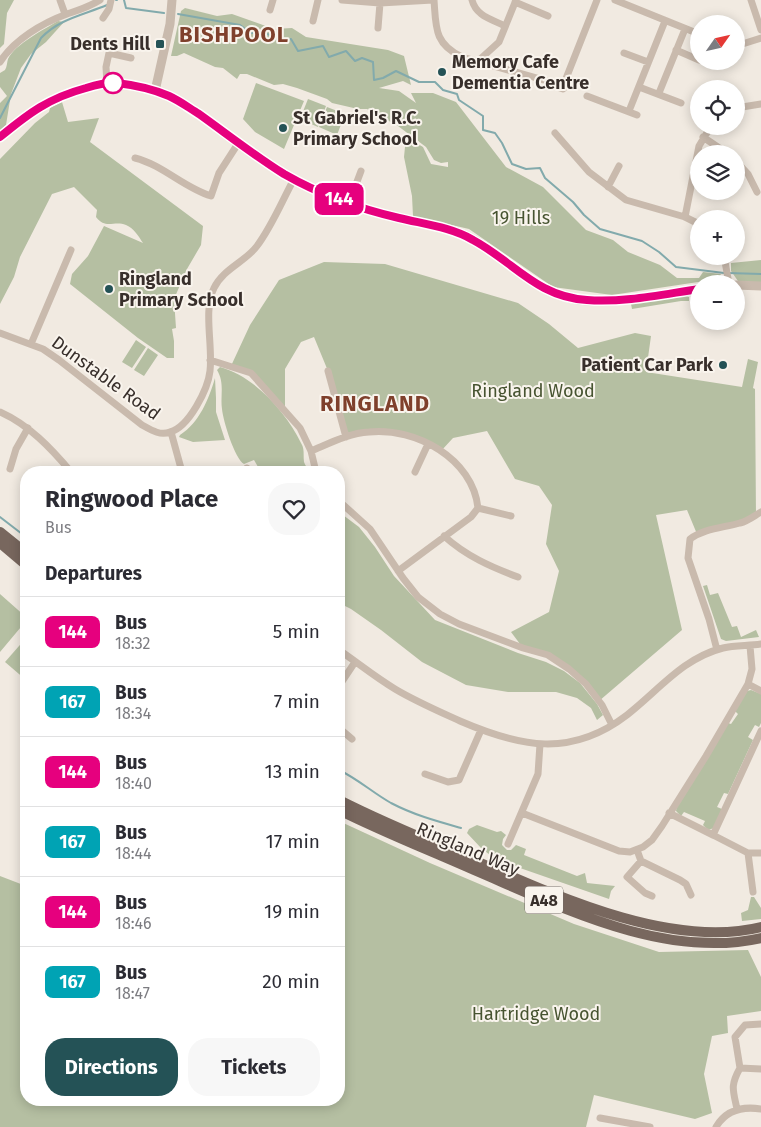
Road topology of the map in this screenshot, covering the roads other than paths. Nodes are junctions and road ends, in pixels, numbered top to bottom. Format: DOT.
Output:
graph roads {
  1 [pos="60,0"];
  2 [pos="100,0"];
  3 [pos="111,0"];
  4 [pos="172,0"];
  5 [pos="273,0"];
  6 [pos="318,0"];
  7 [pos="343,0"];
  8 [pos="433,0"];
  9 [pos="472,0"];
  10 [pos="597,0"];
  11 [pos="751,0"];
  12 [pos="515,1"];
  13 [pos="620,1"];
  14 [pos="380,3"];
  15 [pos="270,10"];
  16 [pos="65,14"];
  17 [pos="548,16"];
  18 [pos="103,18"];
  19 [pos="313,21"];
  20 [pos="666,21"];
  21 [pos="505,26"];
  22 [pos="378,28"];
  23 [pos="685,29"];
  24 [pos="761,30"];
  25 [pos="690,31"];
  26 [pos="761,38"];
  27 [pos="745,43"];
  28 [pos="676,50"];
  29 [pos="624,53"];
  30 [pos="690,56"];
  31 [pos="131,58"];
  32 [pos="0,62"];
  33 [pos="477,62"];
  34 [pos="648,62"];
  35 [pos="107,84"];
  36 [pos="639,87"];
  37 [pos="154,91"];
  38 [pos="659,94"];
  39 [pos="587,96"];
  40 [pos="761,99"];
  41 [pos="680,103"];
  42 [pos="761,104"];
  43 [pos="745,107"];
  44 [pos="629,112"];
  45 [pos="637,115"];
  46 [pos="555,133"];
  47 [pos="705,135"];
  48 [pos="0,137"];
  49 [pos="703,138"];
  50 [pos="239,142"];
  51 [pos="714,145"];
  52 [pos="135,158"];
  53 [pos="619,166"];
  54 [pos="361,171"];
  55 [pos="745,171"];
  56 [pos="294,179"];
  57 [pos="608,187"];
  58 [pos="757,192"];
  59 [pos="349,203"];
  60 [pos="684,217"];
  61 [pos="690,220"];
  62 [pos="72,250"];
  63 [pos="745,285"];
  64 [pos="761,286"];
  65 [pos="690,290"];
  66 [pos="0,333"];
  67 [pos="31,344"];
  68 [pos="210,360"];
  69 [pos="328,371"];
  70 [pos="0,412"];
  71 [pos="28,428"];
  72 [pos="171,432"];
  73 [pos="346,436"];
  74 [pos="428,444"];
  75 [pos="311,451"];
  76 [pos="66,466"];
  77 [pos="180,466"];
  78 [pos="315,466"];
  79 [pos="10,469"];
  80 [pos="415,472"];
  81 [pos="345,506"];
  82 [pos="478,508"];
  83 [pos="761,512"];
  84 [pos="511,516"];
  85 [pos="0,532"];
  86 [pos="444,536"];
  87 [pos="0,543"];
  88 [pos="20,548"];
  89 [pos="20,560"];
  90 [pos="398,571"];
  91 [pos="518,577"];
  92 [pos="761,644"];
  93 [pos="750,646"];
  94 [pos="717,650"];
  95 [pos="345,654"];
  96 [pos="355,662"];
  97 [pos="345,677"];
  98 [pos="748,684"];
  99 [pos="761,691"];
  100 [pos="612,725"];
  101 [pos="481,730"];
  102 [pos="761,731"];
  103 [pos="345,733"];
  104 [pos="352,739"];
  105 [pos="540,744"];
  106 [pos="425,774"];
  107 [pos="345,803"];
  108 [pos="345,813"];
  109 [pos="522,813"];
  110 [pos="670,813"];
  111 [pos="713,835"];
  112 [pos="508,844"];
  113 [pos="637,850"];
  114 [pos="748,853"];
  115 [pos="761,853"];
  116 [pos="642,861"];
  117 [pos="753,892"];
  118 [pos="691,895"];
  119 [pos="652,896"];
  120 [pos="761,927"];
  121 [pos="761,938"];
  122 [pos="761,1024"];
  123 [pos="740,1068"];
  124 [pos="761,1068"];
  125 [pos="737,1109"];
  126 [pos="761,1110"];
  127 [pos="600,1118"];
  128 [pos="631,1126"];
  129 [pos="650,1127"];
  130 [pos="716,1127"];
  1 -- 16 [label="street"];
  2 -- 16 [label="street"];
  3 -- 18 [label="street"];
  4 -- 37 [label="street"];
  5 -- 15 [label="street"];
  6 -- 19 [label="street"];
  7 -- 14 [label="street"];
  8 -- 14 [label="street"];
  8 -- 33 [label="street"];
  9 -- 21 [label="street"];
  10 -- 33 [label="street"];
  11 -- 24 [label="street"];
  12 -- 17 [label="street"];
  12 -- 21 [label="street"];
  13 -- 20 [label="street"];
  14 -- 22 [label="street"];
  16 -- 32 [label="street"];
  20 -- 23 [label="street"];
  20 -- 34 [label="street"];
  21 -- 33 [label="street"];
  23 -- 25 [label="street"];
  23 -- 28 [label="street"];
  26 -- 27 [label="street"];
  28 -- 30 [label="street"];
  28 -- 38 [label="street"];
  29 -- 34 [label="street"];
  31 -- 35 [label="street"];
  34 -- 36 [label="street"];
  35 -- 37 [label="street"];
  35 -- 48 [label="street"];
  36 -- 38 [label="street"];
  36 -- 44 [label="street"];
  37 -- 50 [label="street"];
  38 -- 41 [label="street"];
  39 -- 44 [label="street"];
  40 -- 42 [label="street"];
  42 -- 43 [label="street"];
  44 -- 45 [label="street"];
  46 -- 57 [label="street"];
  47 -- 49 [label="street"];
  49 -- 51 [label="street"];
  49 -- 60 [label="street"];
  50 -- 52 [label="street"];
  50 -- 56 [label="street"];
  53 -- 57 [label="street"];
  54 -- 59 [label="street"];
  55 -- 58 [label="street"];
  56 -- 59 [label="street"];
  56 -- 68 [label="street, Dunstable Road"];
  57 -- 60 [label="street"];
  59 -- 65 [label="street"];
  60 -- 61 [label="street"];
  62 -- 67 [label="street"];
  63 -- 64 [label="street"];
  66 -- 67 [label="street, Dunstable Road"];
  67 -- 72 [label="street, Dunstable Road"];
  68 -- 72 [label="street, Dunstable Road"];
  68 -- 75 [label="street"];
  69 -- 73 [label="street"];
  70 -- 71 [label="street"];
  71 -- 76 [label="street"];
  71 -- 79 [label="street"];
  72 -- 77 [label="street"];
  73 -- 74 [label="street"];
  73 -- 75 [label="street"];
  74 -- 80 [label="street"];
  74 -- 82 [label="street"];
  75 -- 78 [label="street"];
  81 -- 90 [label="street"];
  82 -- 84 [label="street"];
  82 -- 86 [label="street"];
  83 -- 94 [label="street"];
  85 -- 88 [label="main road"];
  86 -- 90 [label="street"];
  86 -- 91 [label="street"];
  87 -- 89 [label="main road"];
  90 -- 100 [label="street"];
  92 -- 93 [label="street"];
  93 -- 94 [label="street"];
  93 -- 98 [label="street"];
  94 -- 100 [label="street"];
  95 -- 96 [label="street"];
  96 -- 97 [label="street"];
  96 -- 101 [label="street"];
  98 -- 99 [label="street"];
  98 -- 110 [label="street"];
  100 -- 105 [label="street"];
  101 -- 105 [label="street"];
  101 -- 106 [label="street"];
  102 -- 111 [label="street"];
  103 -- 104 [label="street"];
  105 -- 109 [label="street"];
  107 -- 120 [label="main road, Ringland Way / A48"];
  108 -- 121 [label="main road, Ringland Way / A48"];
  109 -- 112 [label="street"];
  109 -- 113 [label="street"];
  110 -- 111 [label="street"];
  110 -- 113 [label="street"];
  111 -- 114 [label="street"];
  113 -- 116 [label="street"];
  114 -- 115 [label="street"];
  114 -- 117 [label="street"];
  116 -- 118 [label="street"];
  116 -- 119 [label="street"];
  122 -- 123 [label="street"];
  123 -- 124 [label="street"];
  123 -- 125 [label="street"];
  125 -- 126 [label="street"];
  125 -- 130 [label="street"];
  127 -- 128 [label="street"];
  128 -- 129 [label="street"];
}
